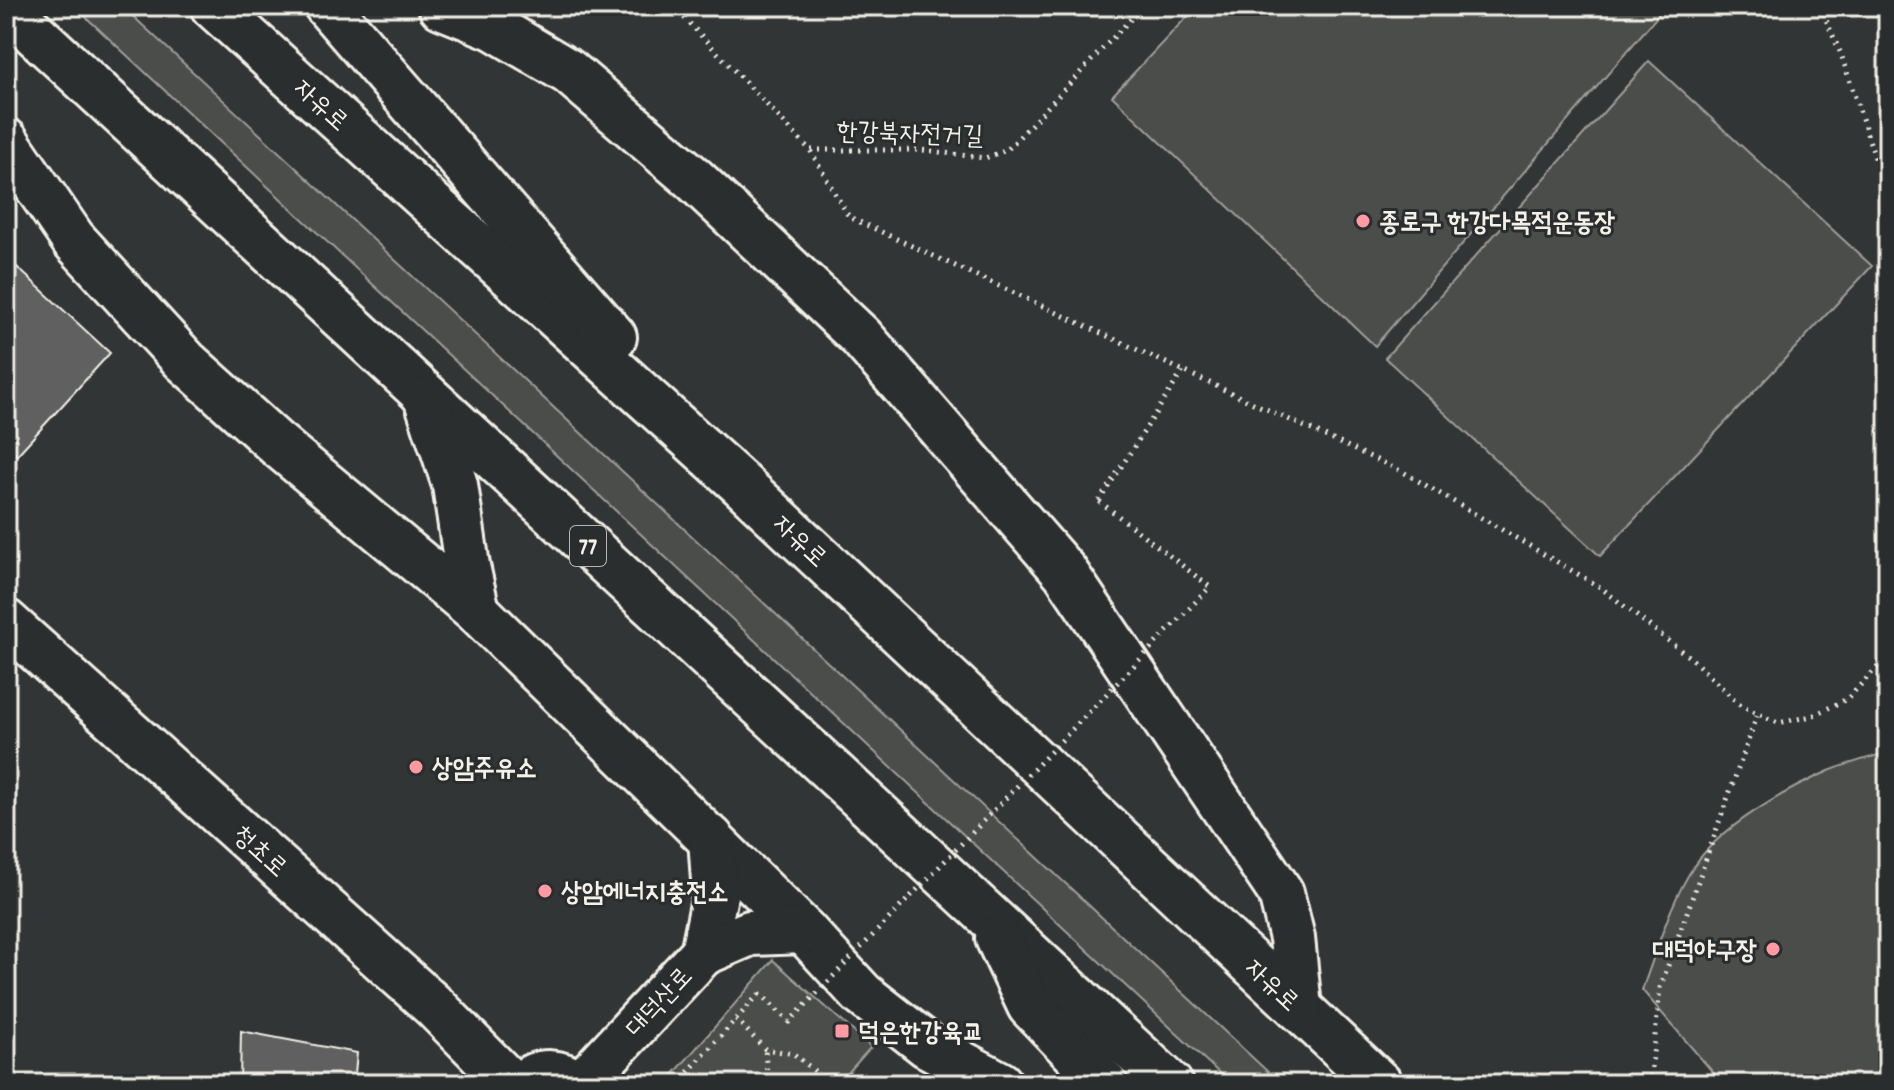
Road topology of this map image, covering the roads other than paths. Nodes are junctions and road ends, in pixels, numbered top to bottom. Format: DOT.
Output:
graph roads {
  1 [pos="213,6"];
  2 [pos="327,6"];
  3 [pos="441,6"];
  4 [pos="6,7"];
  5 [pos="6,141"];
  6 [pos="427,398"];
  7 [pos="741,484"];
  8 [pos="477,611"];
  9 [pos="6,622"];
  10 [pos="711,838"];
  11 [pos="989,918"];
  12 [pos="804,931"];
  13 [pos="703,953"];
  14 [pos="1299,1008"];
  15 [pos="511,1084"];
  16 [pos="522,1084"];
  17 [pos="580,1084"];
  18 [pos="1000,1084"];
  19 [pos="1105,1084"];
  20 [pos="1170,1084"];
  21 [pos="1380,1084"];
  1 -- 7 [label="main road, 자유로"];
  2 -- 7 [label="main road"];
  3 -- 14 [label="main road"];
  4 -- 6 [label="main road, 77"];
  5 -- 8 [label="main road"];
  6 -- 8 [label="main road"];
  6 -- 11 [label="main road, 77"];
  7 -- 14 [label="main road, 자유로"];
  8 -- 10 [label="main road"];
  9 -- 15 [label="main road, 청초로"];
  10 -- 12 [label="main road"];
  10 -- 13 [label="main road"];
  11 -- 19 [label="main road"];
  11 -- 20 [label="main road, 77"];
  12 -- 13 [label="main road"];
  12 -- 18 [label="main road"];
  13 -- 17 [label="main road, 대덕산로"];
  14 -- 21 [label="main road, 자유로"];
  16 -- 17 [label="main road"];
}
